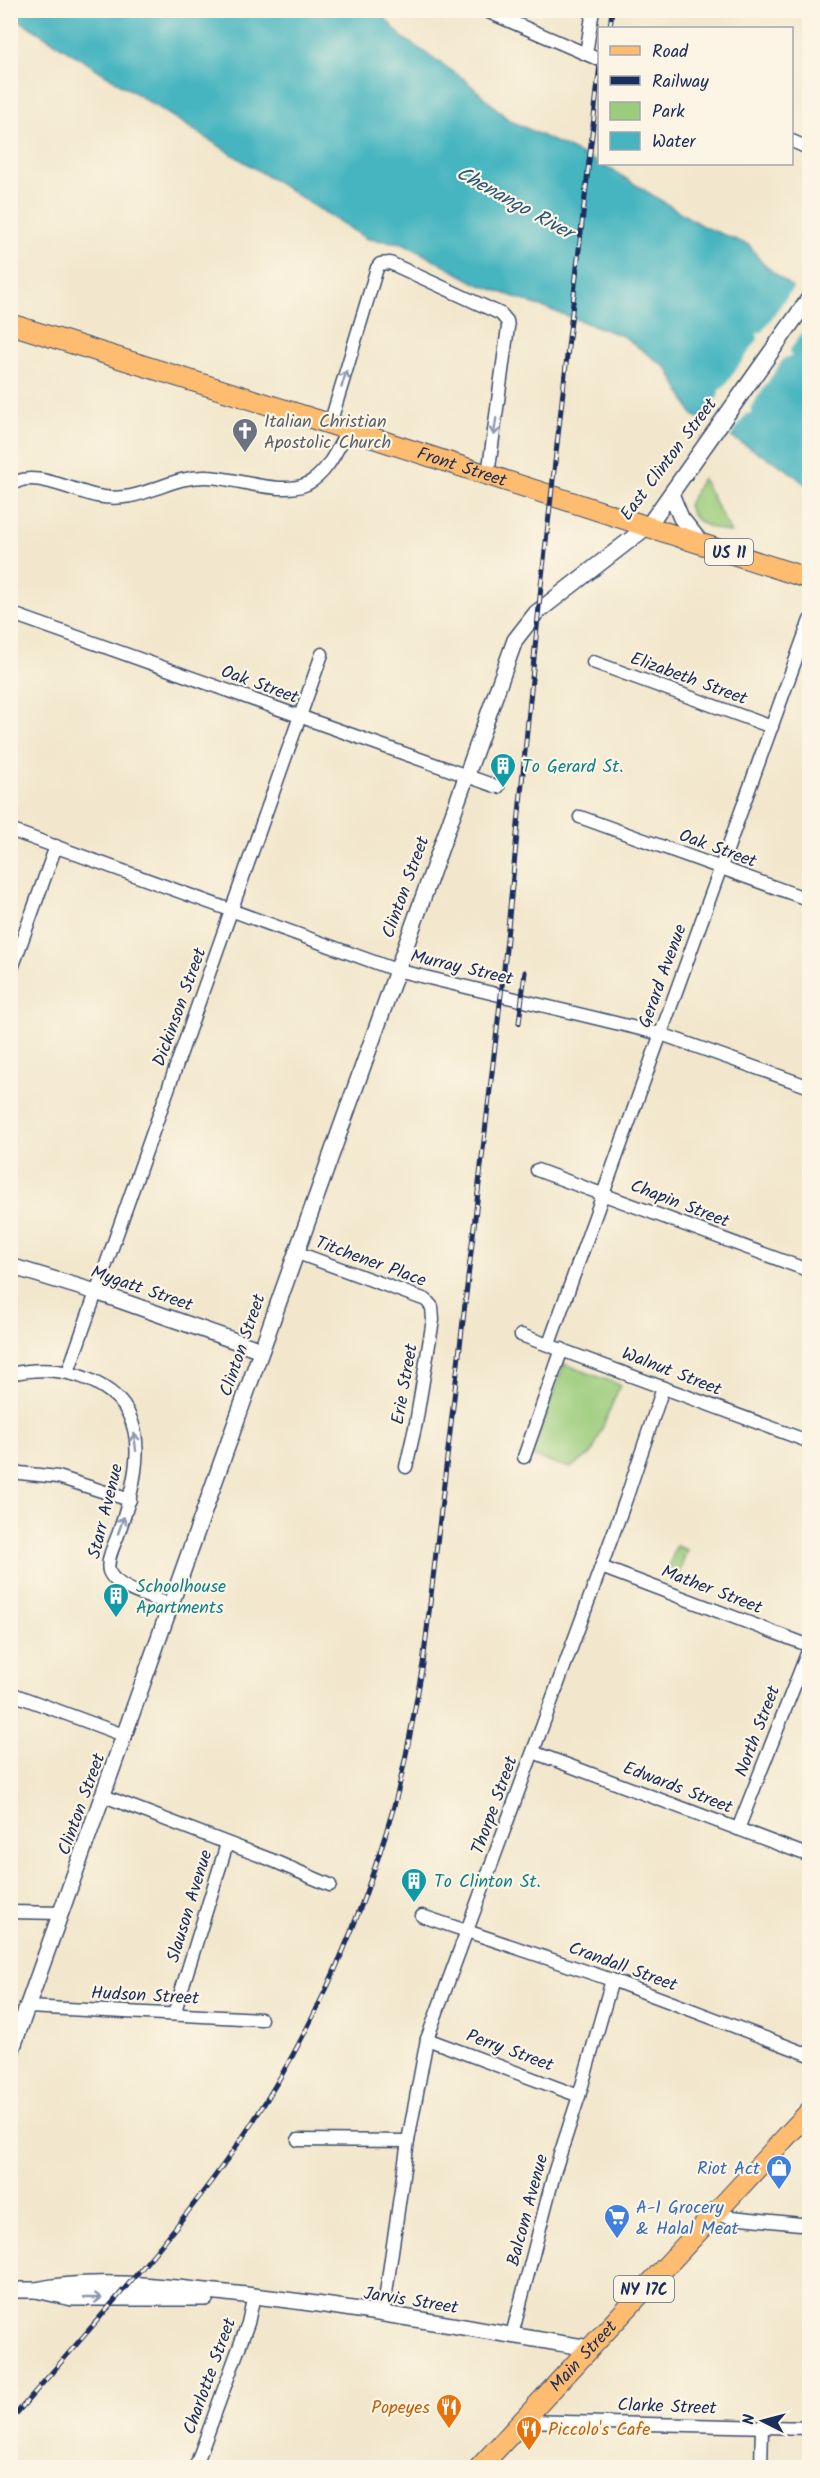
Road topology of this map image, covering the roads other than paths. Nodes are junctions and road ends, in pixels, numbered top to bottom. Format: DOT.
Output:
graph roads {
  1 [pos="484,10"];
  2 [pos="592,10"];
  3 [pos="586,54"];
  4 [pos="598,59"];
  5 [pos="793,141"];
  6 [pos="810,149"];
  7 [pos="810,297"];
  8 [pos="10,324"];
  9 [pos="339,427"];
  10 [pos="488,475"];
  11 [pos="10,486"];
  12 [pos="671,494"];
  13 [pos="648,526"];
  14 [pos="702,544"];
  15 [pos="810,579"];
  16 [pos="10,613"];
  17 [pos="810,620"];
  18 [pos="511,649"];
  19 [pos="322,654"];
  20 [pos="593,662"];
  21 [pos="300,717"];
  22 [pos="772,727"];
  23 [pos="466,776"];
  24 [pos="498,787"];
  25 [pos="580,817"];
  26 [pos="10,830"];
  27 [pos="56,846"];
  28 [pos="720,867"];
  29 [pos="810,900"];
  30 [pos="233,909"];
  31 [pos="396,970"];
  32 [pos="10,974"];
  33 [pos="660,1034"];
  34 [pos="810,1087"];
  35 [pos="537,1170"];
  36 [pos="604,1194"];
  37 [pos="295,1252"];
  38 [pos="10,1266"];
  39 [pos="810,1271"];
  40 [pos="96,1292"];
  41 [pos="432,1306"];
  42 [pos="521,1335"];
  43 [pos="549,1344"];
  44 [pos="562,1349"];
  45 [pos="261,1350"];
  46 [pos="68,1372"];
  47 [pos="10,1374"];
  48 [pos="663,1388"];
  49 [pos="810,1442"];
  50 [pos="524,1457"];
  51 [pos="406,1467"];
  52 [pos="10,1472"];
  53 [pos="130,1500"];
  54 [pos="601,1567"];
  55 [pos="172,1605"];
  56 [pos="810,1646"];
  57 [pos="10,1693"];
  58 [pos="126,1736"];
  59 [pos="533,1752"];
  60 [pos="104,1796"];
  61 [pos="738,1829"];
  62 [pos="227,1844"];
  63 [pos="810,1856"];
  64 [pos="330,1885"];
  65 [pos="10,1912"];
  66 [pos="62,1913"];
  67 [pos="422,1916"];
  68 [pos="467,1930"];
  69 [pos="612,1980"];
  70 [pos="28,2007"];
  71 [pos="174,2014"];
  72 [pos="261,2019"];
  73 [pos="428,2039"];
  74 [pos="10,2055"];
  75 [pos="810,2055"];
  76 [pos="579,2096"];
  77 [pos="810,2111"];
  78 [pos="298,2140"];
  79 [pos="408,2142"];
  80 [pos="712,2215"];
  81 [pos="810,2225"];
  82 [pos="10,2290"];
  83 [pos="254,2295"];
  84 [pos="383,2314"];
  85 [pos="512,2336"];
  86 [pos="590,2348"];
  87 [pos="523,2421"];
  88 [pos="762,2427"];
  89 [pos="810,2428"];
  90 [pos="195,2468"];
  91 [pos="480,2468"];
  92 [pos="761,2468"];
  1 -- 3 [label="street"];
  2 -- 3 [label="street"];
  3 -- 4 [label="street"];
  5 -- 6 [label="street"];
  7 -- 12 [label="street, East Clinton Street"];
  8 -- 9 [label="main road, Front Street / US 11"];
  9 -- 10 [label="main road, Front Street / US 11"];
  9 -- 10 [label="street, one-way"];
  9 -- 11 [label="street"];
  10 -- 13 [label="main road, Front Street / US 11"];
  12 -- 13 [label="street, East Clinton Street"];
  12 -- 14 [label="street"];
  13 -- 14 [label="main road, Front Street / US 11"];
  13 -- 18 [label="street, East Clinton Street"];
  14 -- 15 [label="main road, Front Street / US 11"];
  16 -- 21 [label="street, Oak Street"];
  17 -- 22 [label="street, Gerard Avenue"];
  18 -- 23 [label="street, Clinton Street"];
  19 -- 21 [label="street, Dickinson Street"];
  20 -- 22 [label="street, Elizabeth Street"];
  21 -- 23 [label="street, Oak Street"];
  21 -- 30 [label="street, Dickinson Street"];
  22 -- 28 [label="street, Gerard Avenue"];
  23 -- 24 [label="street, Oak Street"];
  23 -- 31 [label="street, Clinton Street"];
  25 -- 28 [label="street, Oak Street"];
  26 -- 27 [label="street, Murray Street"];
  27 -- 30 [label="street, Murray Street"];
  27 -- 32 [label="street"];
  28 -- 29 [label="street, Oak Street"];
  28 -- 33 [label="street, Gerard Avenue"];
  30 -- 31 [label="street, Murray Street"];
  30 -- 40 [label="street, Dickinson Street"];
  31 -- 33 [label="street, Murray Street"];
  31 -- 37 [label="street, Clinton Street"];
  33 -- 34 [label="street, Murray Street"];
  33 -- 36 [label="street, Gerard Avenue"];
  35 -- 36 [label="street, Chapin Street"];
  36 -- 39 [label="street, Chapin Street"];
  36 -- 43 [label="street, Gerard Avenue"];
  37 -- 41 [label="street, Titchener Place"];
  37 -- 45 [label="street, Clinton Street"];
  38 -- 40 [label="street, Mygatt Street"];
  40 -- 45 [label="street, Mygatt Street"];
  40 -- 46 [label="street, Dickinson Street"];
  41 -- 51 [label="street, Erie Street"];
  42 -- 43 [label="street, Walnut Street"];
  43 -- 44 [label="street, Walnut Street"];
  44 -- 48 [label="street, Walnut Street"];
  44 -- 50 [label="street"];
  45 -- 55 [label="street, Clinton Street"];
  46 -- 47 [label="street, Starr Avenue"];
  53 -- 46 [label="street, Starr Avenue, one-way"];
  48 -- 49 [label="street, Walnut Street"];
  48 -- 54 [label="street, Thorpe Street"];
  52 -- 53 [label="street"];
  55 -- 53 [label="street, Starr Avenue, one-way"];
  54 -- 56 [label="street, Mather Street"];
  54 -- 59 [label="street, Thorpe Street"];
  55 -- 58 [label="street, Clinton Street"];
  56 -- 61 [label="street, North Street"];
  57 -- 58 [label="street"];
  58 -- 60 [label="street, Clinton Street"];
  59 -- 61 [label="street, Edwards Street"];
  59 -- 68 [label="street, Thorpe Street"];
  60 -- 62 [label="street"];
  60 -- 66 [label="street, Clinton Street"];
  61 -- 63 [label="street, Edwards Street"];
  62 -- 64 [label="street"];
  62 -- 71 [label="street, Slauson Avenue"];
  65 -- 66 [label="street"];
  66 -- 70 [label="street, Clinton Street"];
  67 -- 68 [label="street, Crandall Street"];
  68 -- 69 [label="street, Crandall Street"];
  68 -- 73 [label="street, Thorpe Street"];
  69 -- 75 [label="street, Crandall Street"];
  69 -- 76 [label="street, Balcom Avenue"];
  70 -- 71 [label="street, Hudson Street"];
  70 -- 74 [label="street, Clinton Street"];
  71 -- 72 [label="street, Hudson Street"];
  73 -- 76 [label="street, Perry Street"];
  73 -- 79 [label="street, Thorpe Street"];
  76 -- 85 [label="street, Balcom Avenue"];
  77 -- 80 [label="main road, Main Street / NY 17C"];
  78 -- 79 [label="street"];
  79 -- 84 [label="street, Thorpe Street"];
  80 -- 81 [label="street"];
  80 -- 86 [label="main road, Main Street / NY 17C"];
  82 -- 83 [label="street, Jarvis Street"];
  83 -- 84 [label="street, Jarvis Street"];
  83 -- 90 [label="street, Charlotte Street"];
  84 -- 85 [label="street, Jarvis Street"];
  85 -- 86 [label="street, Jarvis Street"];
  86 -- 87 [label="main road, Main Street / NY 17C"];
  87 -- 88 [label="street, Clarke Street"];
  87 -- 91 [label="main road, Main Street / NY 17C"];
  88 -- 89 [label="street, Clarke Street"];
  88 -- 92 [label="street"];
}
